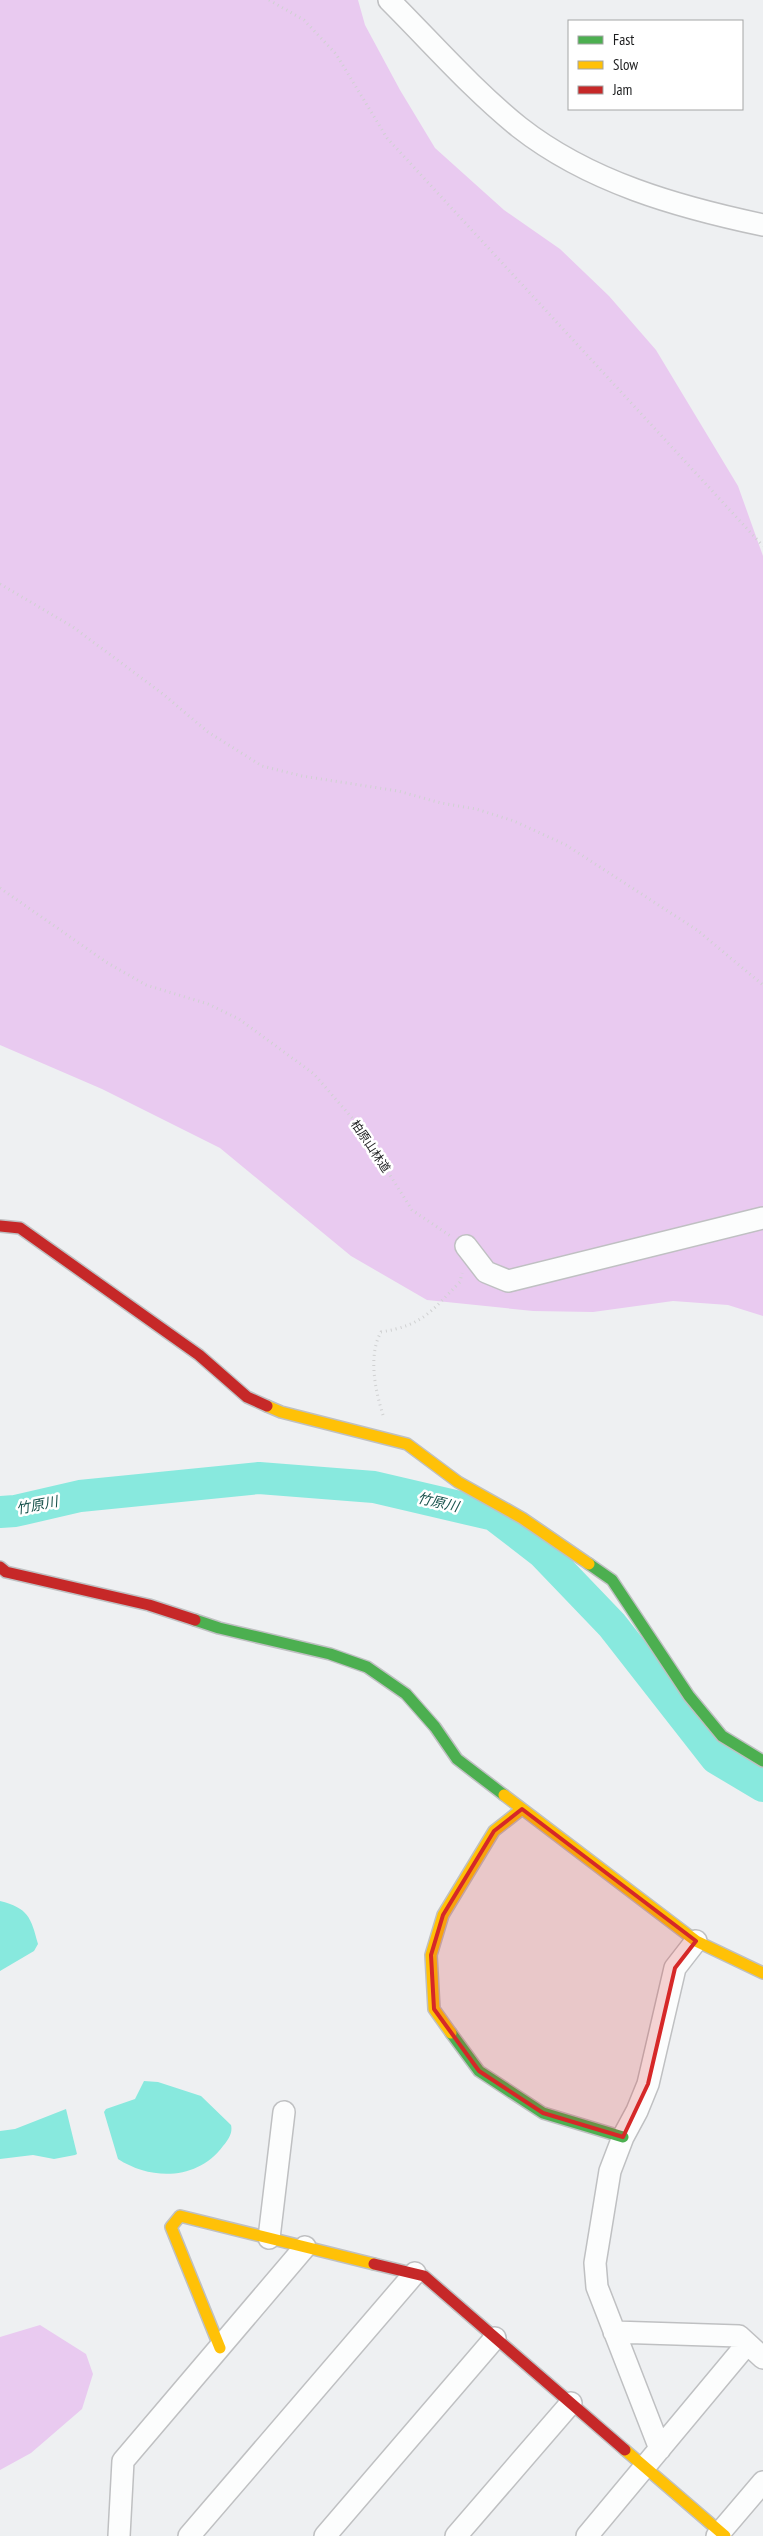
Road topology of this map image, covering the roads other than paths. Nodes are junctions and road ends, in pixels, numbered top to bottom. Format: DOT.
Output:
graph roads {
  1 [pos="390,0"];
  2 [pos="763,225"];
  3 [pos="763,1218"];
  4 [pos="0,1226"];
  5 [pos="466,1246"];
  6 [pos="0,1567"];
  7 [pos="763,1761"];
  8 [pos="522,1809"];
  9 [pos="696,1941"];
  10 [pos="763,1973"];
  11 [pos="284,2112"];
  12 [pos="623,2137"];
  13 [pos="269,2238"];
  14 [pos="305,2247"];
  15 [pos="415,2273"];
  16 [pos="614,2332"];
  17 [pos="495,2338"];
  18 [pos="220,2348"];
  19 [pos="755,2351"];
  20 [pos="571,2403"];
  21 [pos="660,2449"];
  22 [pos="645,2467"];
  23 [pos="763,2482"];
  24 [pos="721,2535"];
  25 [pos="119,2536"];
  26 [pos="189,2536"];
  27 [pos="324,2536"];
  28 [pos="456,2536"];
  29 [pos="587,2536"];
  1 -- 2 [label="street"];
  3 -- 5 [label="street"];
  4 -- 7 [label="street"];
  6 -- 8 [label="street"];
  8 -- 9 [label="street"];
  8 -- 12 [label="street"];
  9 -- 10 [label="street"];
  9 -- 12 [label="street"];
  11 -- 13 [label="street"];
  12 -- 16 [label="street"];
  13 -- 14 [label="street"];
  13 -- 18 [label="street"];
  14 -- 15 [label="street"];
  14 -- 18 [label="street"];
  15 -- 17 [label="street"];
  15 -- 26 [label="street"];
  16 -- 19 [label="street"];
  16 -- 21 [label="street"];
  17 -- 20 [label="street"];
  17 -- 27 [label="street"];
  18 -- 25 [label="street"];
  19 -- 21 [label="street"];
  20 -- 22 [label="street"];
  20 -- 28 [label="street"];
  21 -- 22 [label="street"];
  22 -- 24 [label="street"];
  22 -- 29 [label="street"];
  23 -- 24 [label="street"];
}
